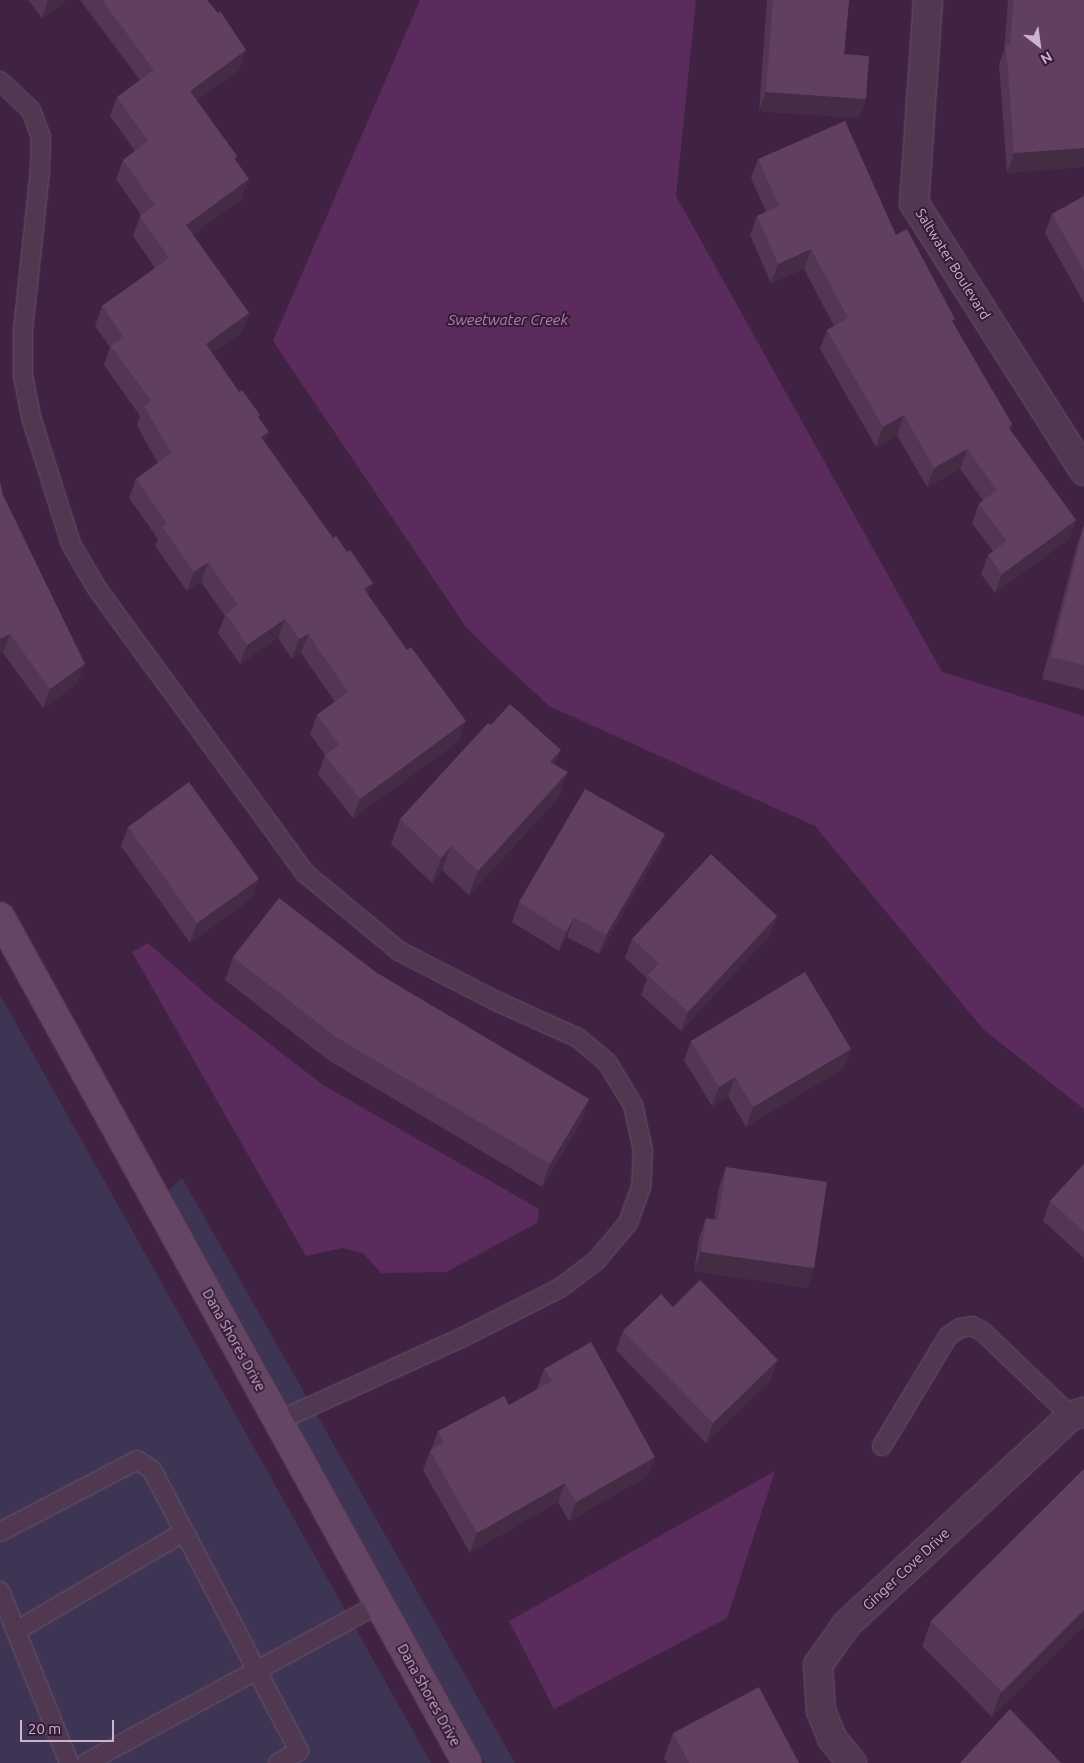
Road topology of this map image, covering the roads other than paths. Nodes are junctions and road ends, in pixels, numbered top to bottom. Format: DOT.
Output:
graph roads {
  1 [pos="928,0"];
  2 [pos="0,81"];
  3 [pos="1084,471"];
  4 [pos="0,917"];
  5 [pos="1078,1414"];
  6 [pos="278,1421"];
  7 [pos="882,1446"];
  8 [pos="0,1532"];
  9 [pos="184,1532"];
  10 [pos="0,1590"];
  11 [pos="379,1604"];
  12 [pos="16,1631"];
  13 [pos="257,1668"];
  14 [pos="69,1763"];
  15 [pos="86,1763"];
  16 [pos="278,1763"];
  17 [pos="467,1763"];
  18 [pos="852,1763"];
  1 -- 3 [label="street, Saltwater Boulevard"];
  2 -- 6 [label="lane"];
  4 -- 6 [label="street, Dana Shores Drive"];
  5 -- 7 [label="lane"];
  5 -- 18 [label="street, Ginger Cove Drive"];
  6 -- 11 [label="street, Dana Shores Drive"];
  8 -- 9 [label="lane"];
  9 -- 12 [label="lane"];
  9 -- 13 [label="lane"];
  10 -- 12 [label="lane"];
  11 -- 13 [label="lane"];
  11 -- 17 [label="street, Dana Shores Drive"];
  12 -- 14 [label="lane"];
  13 -- 15 [label="lane"];
  13 -- 16 [label="lane"];
}
